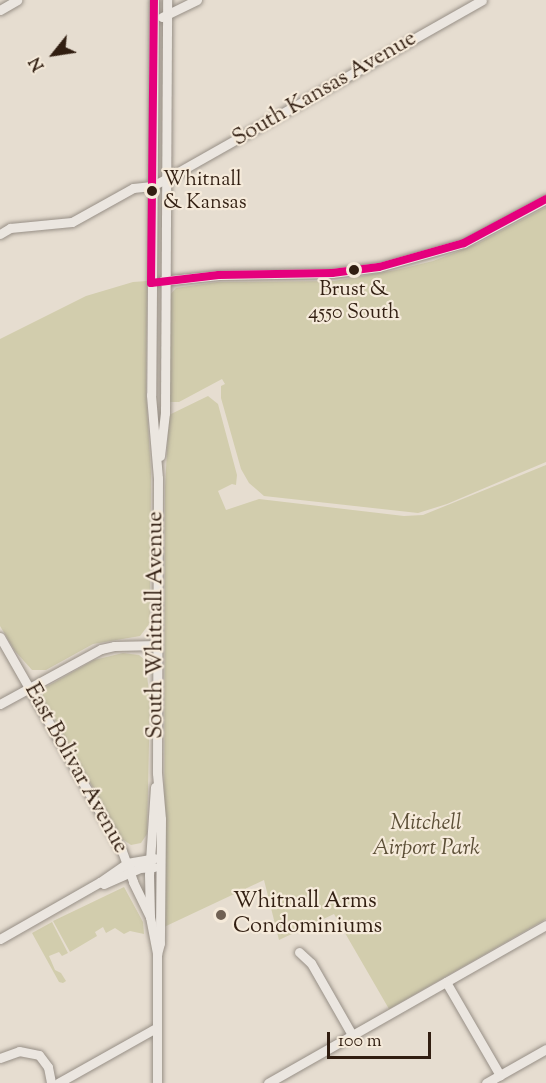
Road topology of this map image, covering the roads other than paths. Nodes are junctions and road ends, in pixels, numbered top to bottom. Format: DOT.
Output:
graph roads {
  1 [pos="17,0"];
  2 [pos="154,0"];
  3 [pos="167,0"];
  4 [pos="197,0"];
  5 [pos="482,0"];
  6 [pos="0,10"];
  7 [pos="154,17"];
  8 [pos="167,17"];
  9 [pos="152,92"];
  10 [pos="166,92"];
  11 [pos="166,179"];
  12 [pos="152,186"];
  13 [pos="546,199"];
  14 [pos="0,234"];
  15 [pos="165,281"];
  16 [pos="151,283"];
  17 [pos="158,478"];
  18 [pos="0,636"];
  19 [pos="157,645"];
  20 [pos="29,688"];
  21 [pos="0,704"];
  22 [pos="154,862"];
  23 [pos="129,867"];
  24 [pos="150,917"];
  25 [pos="546,925"];
  26 [pos="0,939"];
  27 [pos="299,952"];
  28 [pos="157,954"];
  29 [pos="446,982"];
  30 [pos="156,1028"];
  31 [pos="352,1035"];
  32 [pos="546,1049"];
  33 [pos="0,1058"];
  34 [pos="499,1078"];
  35 [pos="51,1083"];
  36 [pos="58,1083"];
  37 [pos="157,1083"];
  38 [pos="268,1083"];
  39 [pos="486,1083"];
  1 -- 6 [label="street"];
  2 -- 7 [label="street, South Whitnall Avenue"];
  3 -- 8 [label="street, South Whitnall Avenue"];
  4 -- 8 [label="street"];
  5 -- 11 [label="street, South Kansas Avenue"];
  7 -- 8 [label="street"];
  7 -- 9 [label="street, South Whitnall Avenue"];
  8 -- 10 [label="street, South Whitnall Avenue"];
  9 -- 10 [label="street"];
  9 -- 12 [label="street, South Whitnall Avenue"];
  10 -- 11 [label="street, South Whitnall Avenue"];
  11 -- 12 [label="street, South Kansas Avenue"];
  11 -- 15 [label="street, South Whitnall Avenue"];
  12 -- 14 [label="street, South Kansas Avenue"];
  12 -- 16 [label="street, South Whitnall Avenue"];
  13 -- 15 [label="street"];
  15 -- 16 [label="street"];
  15 -- 17 [label="street, South Whitnall Avenue"];
  16 -- 17 [label="street, South Whitnall Avenue"];
  17 -- 19 [label="street, South Whitnall Avenue"];
  18 -- 20 [label="street, East Bolivar Avenue"];
  19 -- 20 [label="street"];
  19 -- 22 [label="street, South Whitnall Avenue"];
  20 -- 21 [label="street"];
  20 -- 23 [label="street, East Bolivar Avenue"];
  22 -- 23 [label="street"];
  22 -- 24 [label="street, South Whitnall Avenue"];
  22 -- 28 [label="street, South Whitnall Avenue"];
  23 -- 24 [label="street, East Bolivar Avenue"];
  23 -- 26 [label="street"];
  24 -- 28 [label="street, South Whitnall Avenue"];
  25 -- 29 [label="street"];
  27 -- 31 [label="street"];
  28 -- 30 [label="street, South Whitnall Avenue"];
  29 -- 31 [label="street"];
  29 -- 34 [label="street"];
  30 -- 36 [label="street"];
  30 -- 37 [label="street, South Whitnall Avenue"];
  31 -- 38 [label="street"];
  32 -- 34 [label="street"];
  33 -- 35 [label="street"];
  34 -- 39 [label="street"];
}
